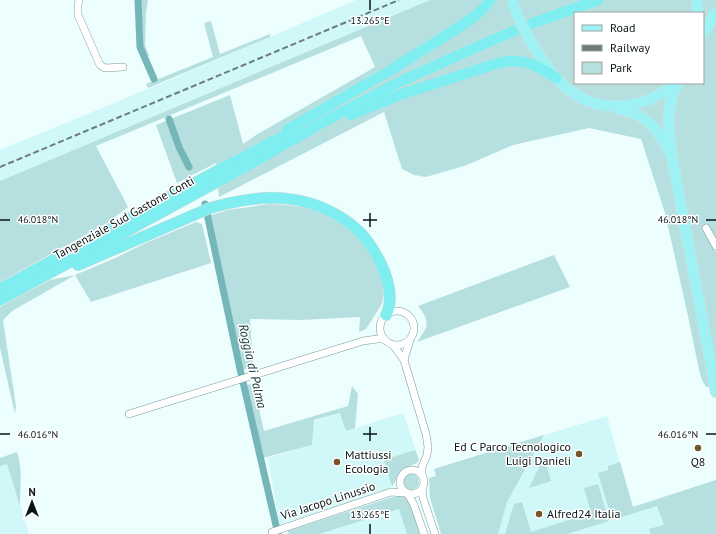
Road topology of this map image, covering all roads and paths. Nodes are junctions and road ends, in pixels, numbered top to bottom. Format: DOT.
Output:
graph roads {
  1 [pos="79,0"];
  2 [pos="490,0"];
  3 [pos="586,0"];
  4 [pos="598,0"];
  5 [pos="697,0"];
  6 [pos="512,2"];
  7 [pos="698,12"];
  8 [pos="716,12"];
  9 [pos="704,31"];
  10 [pos="122,67"];
  11 [pos="556,78"];
  12 [pos="674,84"];
  13 [pos="678,84"];
  14 [pos="609,106"];
  15 [pos="260,158"];
  16 [pos="672,158"];
  17 [pos="226,166"];
  18 [pos="706,228"];
  19 [pos="716,246"];
  20 [pos="2,295"];
  21 [pos="383,319"];
  22 [pos="384,339"];
  23 [pos="410,340"];
  24 [pos="363,341"];
  25 [pos="393,345"];
  26 [pos="404,360"];
  27 [pos="716,392"];
  28 [pos="129,414"];
  29 [pos="426,457"];
  30 [pos="409,470"];
  31 [pos="422,475"];
  32 [pos="399,484"];
  33 [pos="422,489"];
  34 [pos="392,492"];
  35 [pos="407,494"];
  36 [pos="275,531"];
  37 [pos="424,534"];
  38 [pos="435,534"];
  1 -- 10 [label="street"];
  2 -- 17 [label="highway"];
  3 -- 17 [label="highway"];
  4 -- 15 [label="highway"];
  5 -- 7 [label="main road"];
  6 -- 11 [label="main road, bridge"];
  8 -- 9 [label="main road"];
  11 -- 14 [label="main road"];
  11 -- 15 [label="highway"];
  12 -- 14 [label="main road"];
  13 -- 16 [label="main road"];
  14 -- 16 [label="main road"];
  15 -- 20 [label="highway, Tangenziale Sud Gastone Conti"];
  16 -- 27 [label="main road"];
  17 -- 20 [label="highway, Tangenziale Sud Gastone Conti"];
  18 -- 19 [label="street"];
  20 -- 21 [label="highway"];
  21 -- 22 [label="street"];
  21 -- 23 [label="street"];
  21 -- 24 [label="street"];
  22 -- 24 [label="street"];
  22 -- 25 [label="street"];
  23 -- 25 [label="street"];
  23 -- 26 [label="street"];
  24 -- 28 [label="street"];
  25 -- 26 [label="street"];
  26 -- 29 [label="street"];
  29 -- 30 [label="street, Via Jacopo Linussio"];
  29 -- 31 [label="street"];
  30 -- 31 [label="street"];
  30 -- 32 [label="street, Via Jacopo Linussio"];
  31 -- 33 [label="street"];
  32 -- 34 [label="street, Via Jacopo Linussio"];
  32 -- 35 [label="street"];
  33 -- 35 [label="street, Via Jacopo Linussio"];
  33 -- 38 [label="street"];
  34 -- 35 [label="street, Via Jacopo Linussio"];
  34 -- 36 [label="street, Via Jacopo Linussio"];
  35 -- 37 [label="street"];
}
